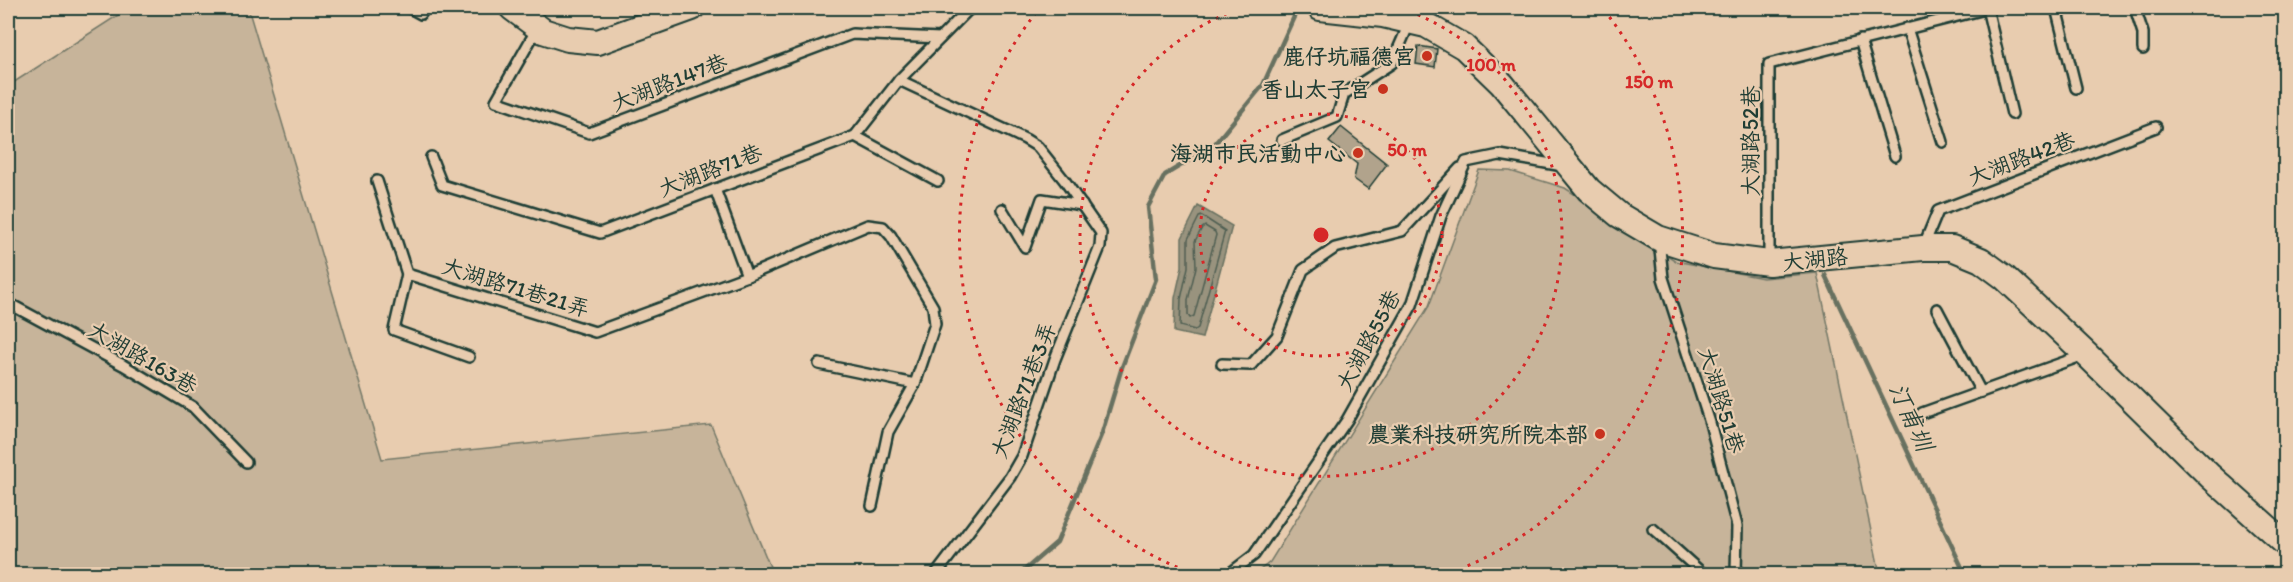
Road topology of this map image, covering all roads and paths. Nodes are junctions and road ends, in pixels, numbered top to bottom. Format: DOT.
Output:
graph roads {
  1 [pos="410,8"];
  2 [pos="424,8"];
  3 [pos="512,8"];
  4 [pos="692,8"];
  5 [pos="970,8"];
  6 [pos="1320,8"];
  7 [pos="1988,8"];
  8 [pos="2056,8"];
  9 [pos="2135,8"];
  10 [pos="1410,21"];
  11 [pos="538,27"];
  12 [pos="1906,28"];
  13 [pos="940,38"];
  14 [pos="1860,40"];
  15 [pos="2144,49"];
  16 [pos="899,80"];
  17 [pos="2076,88"];
  18 [pos="2012,114"];
  19 [pos="2156,127"];
  20 [pos="855,136"];
  21 [pos="1282,140"];
  22 [pos="1943,141"];
  23 [pos="1895,156"];
  24 [pos="431,157"];
  25 [pos="1466,162"];
  26 [pos="1571,168"];
  27 [pos="377,181"];
  28 [pos="938,181"];
  29 [pos="715,189"];
  30 [pos="1082,205"];
  31 [pos="1002,209"];
  32 [pos="1658,238"];
  33 [pos="1923,248"];
  34 [pos="1769,263"];
  35 [pos="408,274"];
  36 [pos="747,276"];
  37 [pos="8,303"];
  38 [pos="1937,309"];
  39 [pos="2086,354"];
  40 [pos="469,357"];
  41 [pos="819,364"];
  42 [pos="1222,364"];
  43 [pos="915,384"];
  44 [pos="1981,392"];
  45 [pos="1922,412"];
  46 [pos="246,462"];
  47 [pos="872,506"];
  48 [pos="1653,529"];
  49 [pos="2286,544"];
  50 [pos="936,574"];
  51 [pos="1229,574"];
  52 [pos="1703,574"];
  53 [pos="1736,574"];
  1 -- 2 [label="lane"];
  3 -- 11 [label="street"];
  4 -- 11 [label="street"];
  5 -- 13 [label="lane"];
  6 -- 10 [label="street, 大湖路"];
  7 -- 12 [label="lane, 大湖路52巷"];
  7 -- 18 [label="lane"];
  8 -- 17 [label="lane"];
  9 -- 15 [label="lane"];
  10 -- 21 [label="lane"];
  10 -- 26 [label="street, 大湖路"];
  11 -- 13 [label="lane, 大湖路147巷"];
  12 -- 14 [label="lane, 大湖路52巷"];
  12 -- 22 [label="lane"];
  13 -- 16 [label="lane"];
  14 -- 23 [label="lane"];
  14 -- 34 [label="lane, 大湖路52巷"];
  16 -- 20 [label="lane"];
  16 -- 30 [label="lane, 大湖路71巷3弄"];
  19 -- 33 [label="lane, 大湖路42巷"];
  20 -- 28 [label="lane"];
  20 -- 29 [label="lane, 大湖路71巷"];
  24 -- 29 [label="lane, 大湖路71巷"];
  25 -- 26 [label="lane"];
  25 -- 42 [label="lane"];
  25 -- 51 [label="lane, 大湖路55巷"];
  26 -- 32 [label="street, 大湖路"];
  27 -- 35 [label="lane, 大湖路71巷21弄"];
  29 -- 36 [label="lane"];
  30 -- 31 [label="lane"];
  30 -- 50 [label="lane, 大湖路71巷3弄"];
  32 -- 34 [label="street, 大湖路"];
  32 -- 53 [label="lane, 大湖路51巷"];
  33 -- 34 [label="street, 大湖路"];
  33 -- 39 [label="street, 大湖路"];
  35 -- 36 [label="lane, 大湖路71巷21弄"];
  35 -- 40 [label="lane, 大湖路71巷21弄"];
  36 -- 43 [label="lane, 大湖路71巷21弄"];
  37 -- 46 [label="lane, 大湖路163巷"];
  38 -- 44 [label="lane"];
  39 -- 44 [label="lane"];
  39 -- 49 [label="street, 大湖路"];
  41 -- 43 [label="lane"];
  43 -- 47 [label="lane, 大湖路71巷21弄"];
  44 -- 45 [label="lane"];
  48 -- 52 [label="lane"];
}
